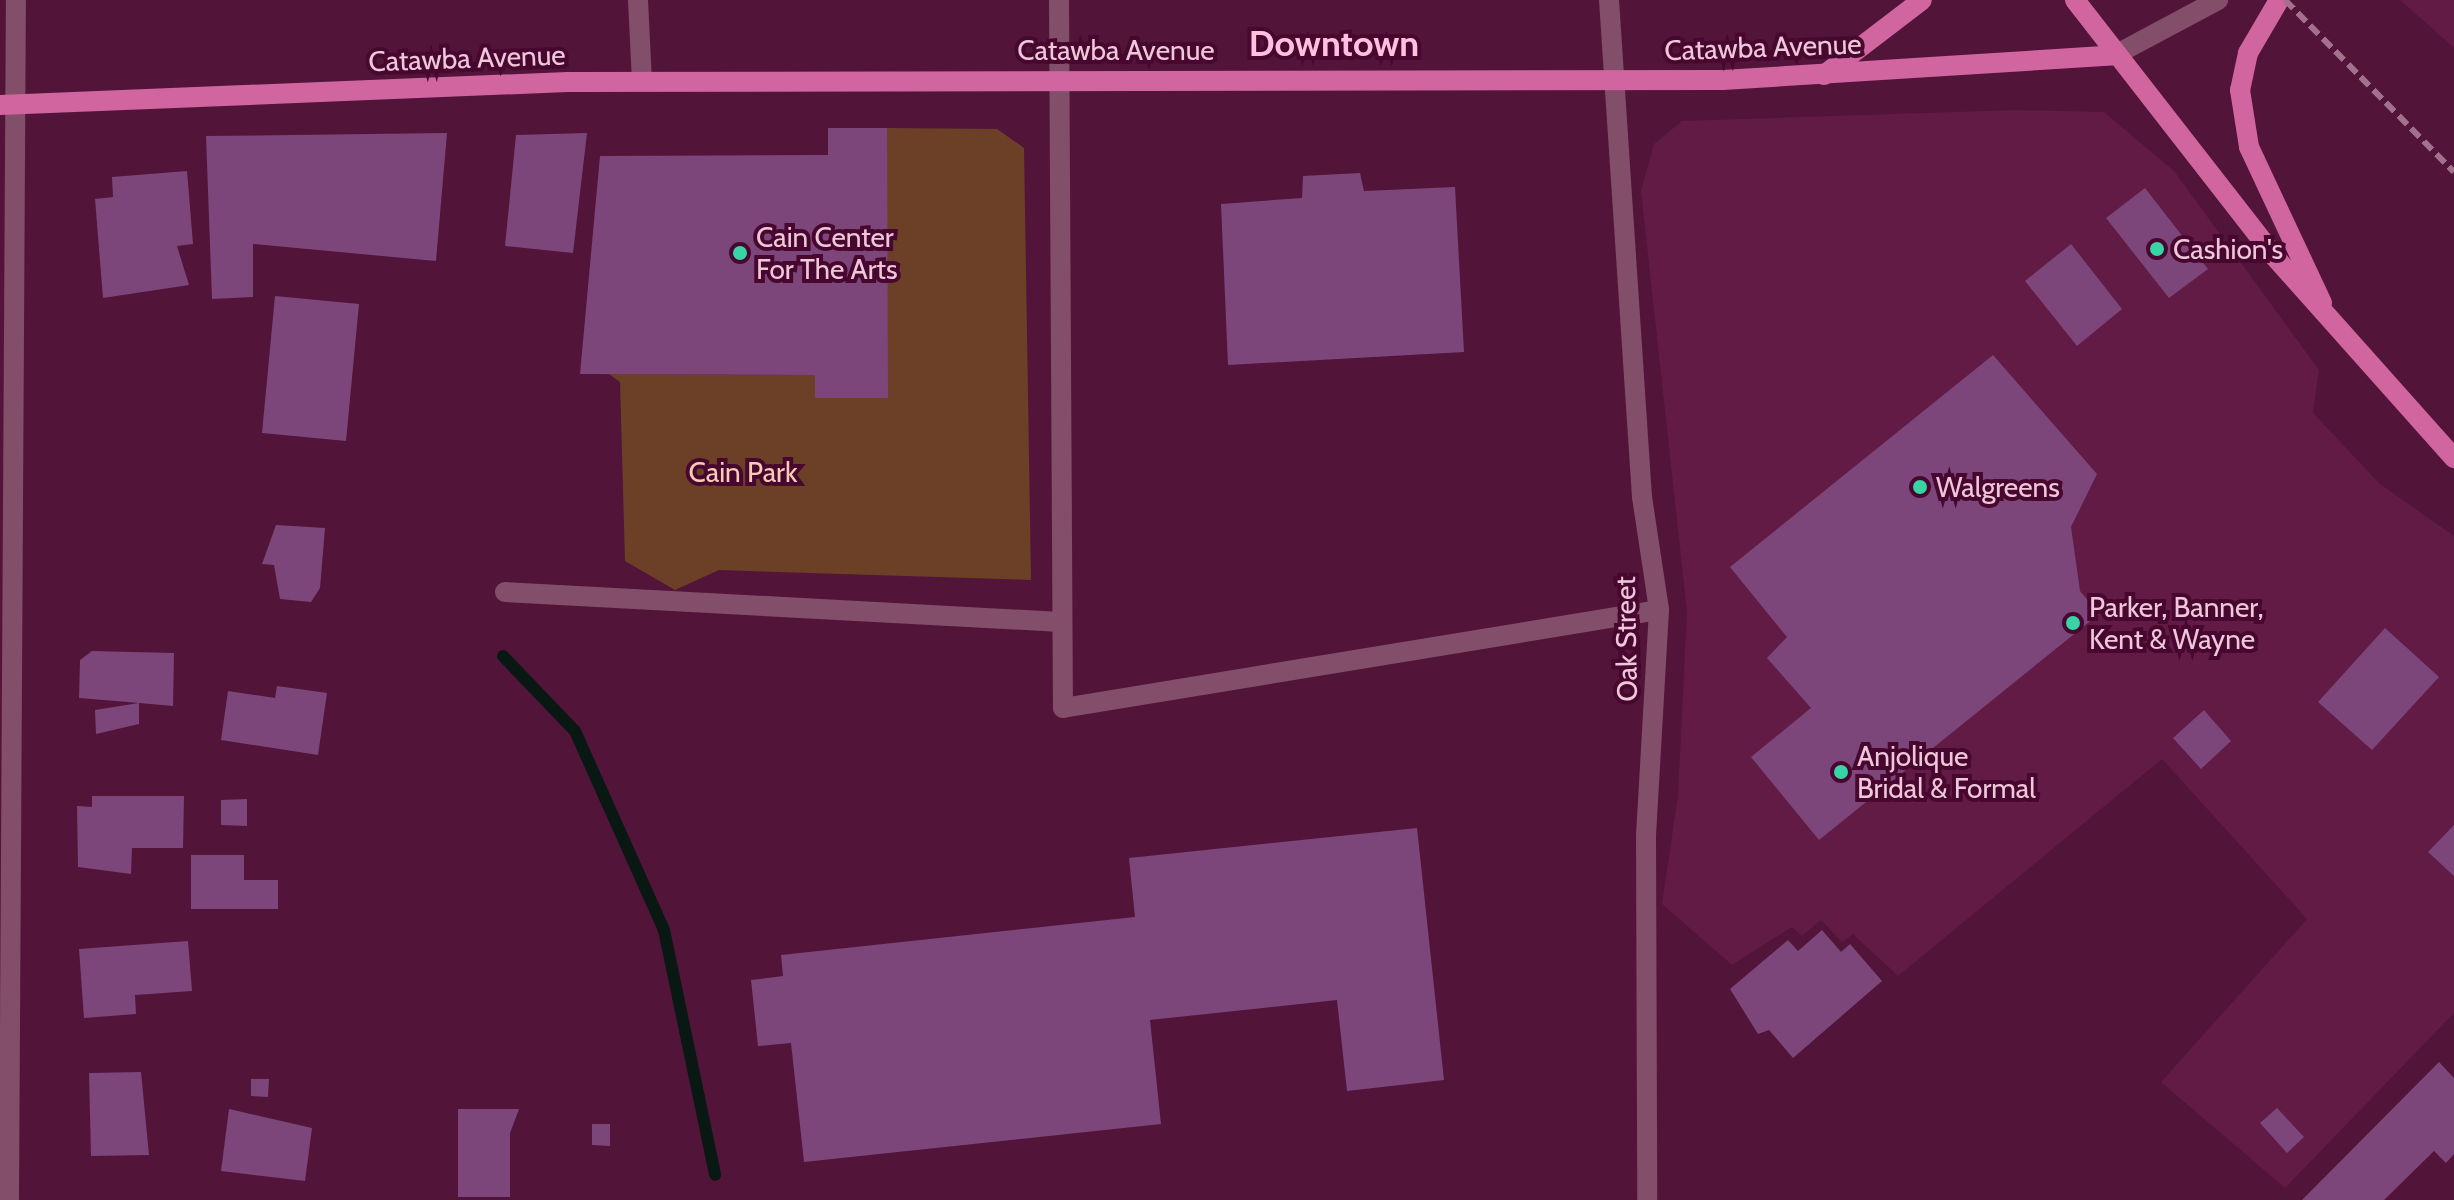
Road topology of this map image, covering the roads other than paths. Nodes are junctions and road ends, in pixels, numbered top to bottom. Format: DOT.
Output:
graph roads {
  1 [pos="16,0"];
  2 [pos="638,0"];
  3 [pos="1059,0"];
  4 [pos="1609,0"];
  5 [pos="1922,0"];
  6 [pos="2075,0"];
  7 [pos="2218,0"];
  8 [pos="2279,0"];
  9 [pos="2115,55"];
  10 [pos="1824,75"];
  11 [pos="1057,77"];
  12 [pos="1609,79"];
  13 [pos="642,81"];
  14 [pos="8,104"];
  15 [pos="2333,324"];
  16 [pos="2454,458"];
  17 [pos="505,592"];
  18 [pos="1659,610"];
  19 [pos="1061,622"];
  20 [pos="9,1200"];
  21 [pos="1647,1200"];
  1 -- 14 [label="street"];
  2 -- 13 [label="street"];
  3 -- 11 [label="street"];
  4 -- 12 [label="street, Oak Street"];
  5 -- 10 [label="main road"];
  6 -- 9 [label="main road"];
  7 -- 9 [label="street, Catawba Avenue"];
  8 -- 15 [label="main road"];
  9 -- 10 [label="main road, Catawba Avenue"];
  9 -- 15 [label="main road"];
  10 -- 12 [label="main road, Catawba Avenue"];
  11 -- 12 [label="main road, Catawba Avenue"];
  11 -- 13 [label="main road, Catawba Avenue"];
  11 -- 19 [label="street"];
  12 -- 18 [label="street, Oak Street"];
  13 -- 14 [label="main road, Catawba Avenue"];
  14 -- 20 [label="street"];
  15 -- 16 [label="main road"];
  17 -- 19 [label="street"];
  18 -- 19 [label="street"];
  18 -- 21 [label="street, Oak Street"];
}
